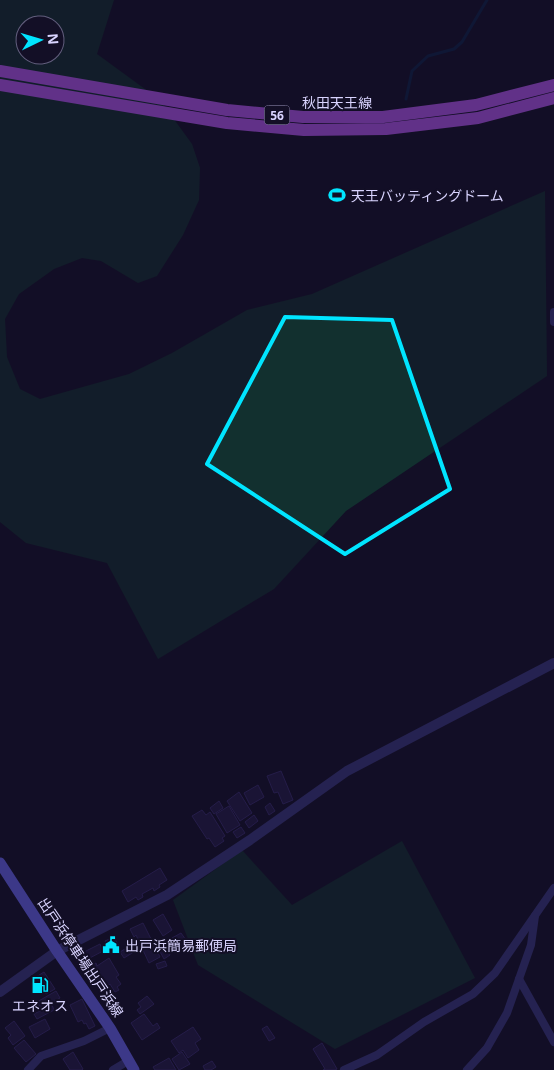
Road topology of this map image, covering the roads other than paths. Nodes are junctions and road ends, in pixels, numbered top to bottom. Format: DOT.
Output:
graph roads {
  1 [pos="0,71"];
  2 [pos="554,85"];
  3 [pos="0,86"];
  4 [pos="554,98"];
  5 [pos="554,312"];
  6 [pos="554,322"];
  7 [pos="554,663"];
  8 [pos="0,863"];
  9 [pos="554,888"];
  10 [pos="535,914"];
  11 [pos="56,951"];
  12 [pos="519,979"];
  13 [pos="0,992"];
  14 [pos="110,1028"];
  15 [pos="554,1042"];
  16 [pos="131,1066"];
  17 [pos="28,1070"];
  18 [pos="113,1070"];
  19 [pos="344,1070"];
  20 [pos="468,1070"];
  1 -- 2 [label="main road, 秋田天王線 / 56"];
  3 -- 4 [label="main road, 秋田天王線 / 56"];
  5 -- 6 [label="street"];
  7 -- 11 [label="street"];
  8 -- 11 [label="main road, 出戸浜停車場出戸浜線"];
  9 -- 10 [label="street"];
  10 -- 12 [label="street"];
  10 -- 19 [label="street"];
  11 -- 13 [label="street"];
  11 -- 14 [label="main road, 出戸浜停車場出戸浜線"];
  12 -- 15 [label="street"];
  12 -- 20 [label="street"];
  14 -- 16 [label="main road, 出戸浜停車場出戸浜線"];
  14 -- 17 [label="street"];
  16 -- 18 [label="street"];
}
